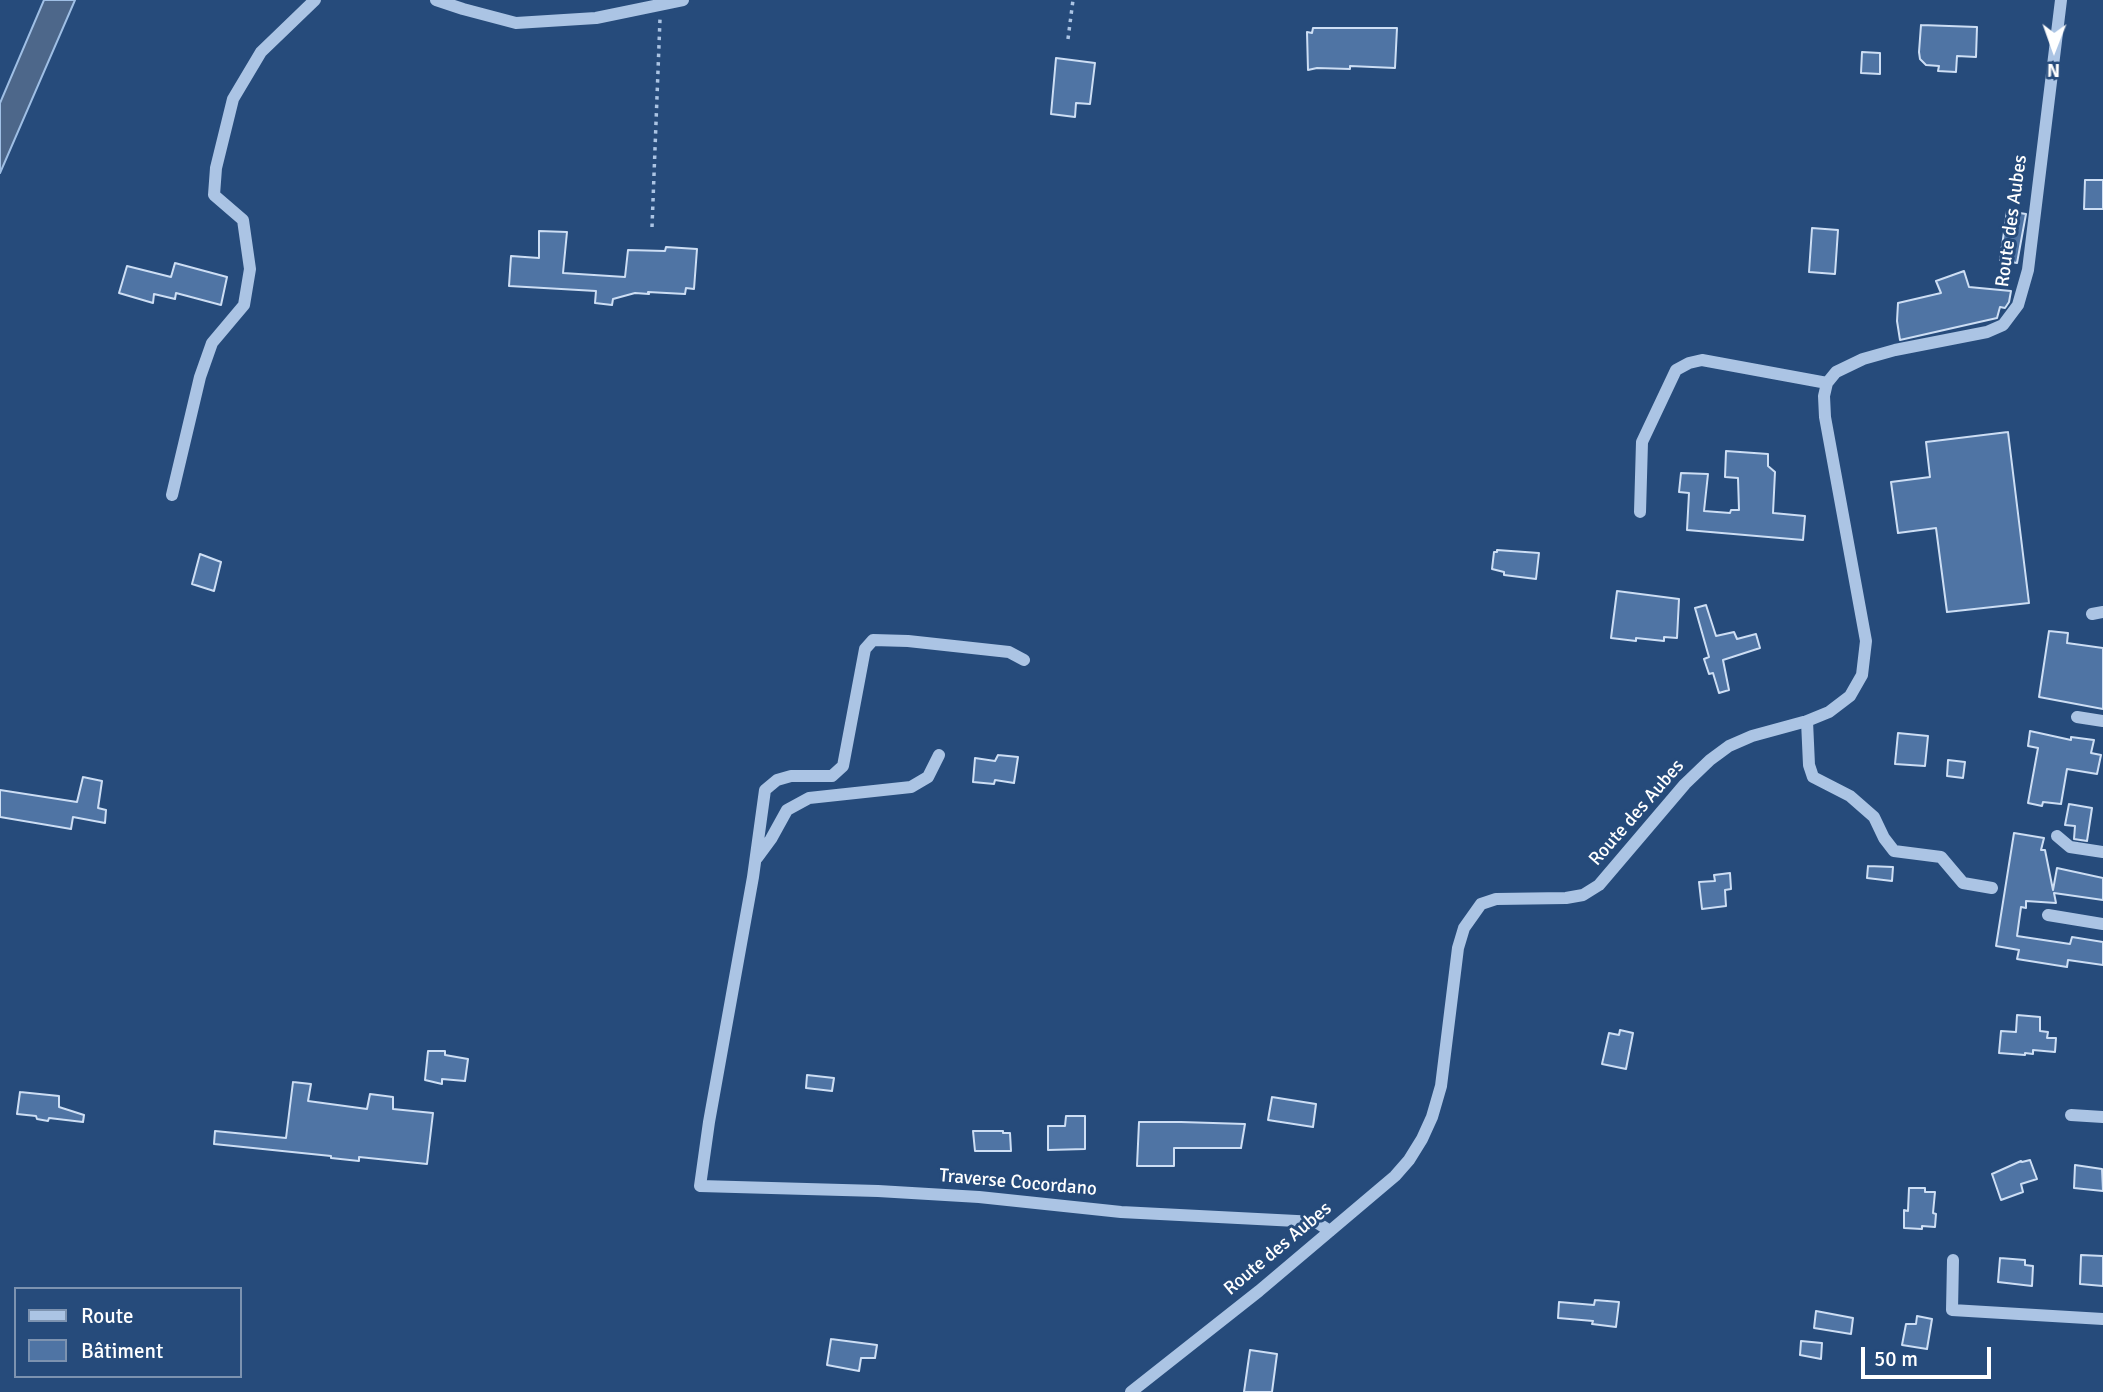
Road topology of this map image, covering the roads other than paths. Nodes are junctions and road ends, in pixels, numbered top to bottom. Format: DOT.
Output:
graph roads {
  1 [pos="315,0"];
  2 [pos="436,0"];
  3 [pos="683,0"];
  4 [pos="2061,0"];
  5 [pos="1827,383"];
  6 [pos="172,495"];
  7 [pos="1640,512"];
  8 [pos="1024,660"];
  9 [pos="2077,717"];
  10 [pos="1807,721"];
  11 [pos="2103,721"];
  12 [pos="939,755"];
  13 [pos="2057,836"];
  14 [pos="2103,852"];
  15 [pos="755,862"];
  16 [pos="1992,888"];
  17 [pos="2048,915"];
  18 [pos="2103,924"];
  19 [pos="2071,1115"];
  20 [pos="2103,1117"];
  21 [pos="1330,1231"];
  22 [pos="1953,1260"];
  23 [pos="2103,1319"];
  24 [pos="1131,1392"];
  1 -- 6 [label="street"];
  2 -- 3 [label="street"];
  4 -- 5 [label="street, Route des Aubes"];
  5 -- 7 [label="street"];
  5 -- 10 [label="street, Route des Aubes"];
  8 -- 15 [label="street"];
  9 -- 11 [label="street"];
  10 -- 16 [label="street"];
  10 -- 21 [label="street, Route des Aubes"];
  12 -- 15 [label="street"];
  13 -- 14 [label="street"];
  15 -- 21 [label="street, Traverse Cocordano"];
  17 -- 18 [label="street"];
  19 -- 20 [label="street"];
  21 -- 24 [label="street, Route des Aubes"];
  22 -- 23 [label="street"];
}
